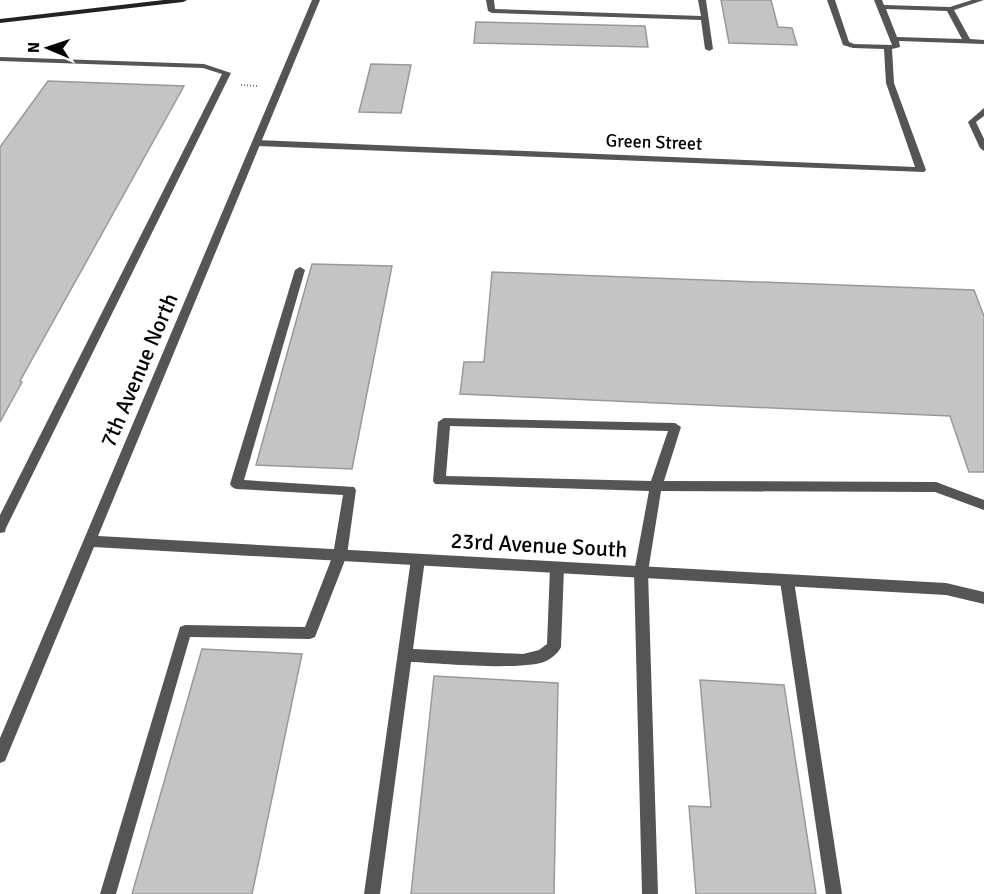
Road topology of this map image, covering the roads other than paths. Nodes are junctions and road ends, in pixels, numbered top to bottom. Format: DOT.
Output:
graph roads {
  1 [pos="183,0"];
  2 [pos="316,0"];
  3 [pos="490,0"];
  4 [pos="702,0"];
  5 [pos="831,0"];
  6 [pos="980,0"];
  7 [pos="879,4"];
  8 [pos="950,9"];
  9 [pos="704,18"];
  10 [pos="0,21"];
  11 [pos="967,41"];
  12 [pos="984,42"];
  13 [pos="891,43"];
  14 [pos="709,49"];
  15 [pos="0,59"];
  16 [pos="984,111"];
  17 [pos="257,143"];
  18 [pos="984,148"];
  19 [pos="300,270"];
  20 [pos="656,486"];
  21 [pos="984,505"];
  22 [pos="0,528"];
  23 [pos="90,541"];
  24 [pos="340,555"];
  25 [pos="418,559"];
  26 [pos="557,568"];
  27 [pos="641,572"];
  28 [pos="787,581"];
  29 [pos="984,598"];
  30 [pos="405,655"];
  31 [pos="0,756"];
  32 [pos="108,894"];
  33 [pos="372,894"];
  34 [pos="650,894"];
  35 [pos="834,894"];
  1 -- 10 [label="street"];
  2 -- 17 [label="street, 7th Avenue North"];
  3 -- 9 [label="street"];
  4 -- 9 [label="street"];
  5 -- 13 [label="street"];
  6 -- 8 [label="street"];
  7 -- 8 [label="street"];
  7 -- 13 [label="street"];
  8 -- 11 [label="street"];
  9 -- 14 [label="street"];
  11 -- 12 [label="street"];
  11 -- 13 [label="street"];
  13 -- 17 [label="street, Green Street"];
  15 -- 22 [label="street"];
  16 -- 18 [label="street"];
  17 -- 23 [label="street, 7th Avenue North"];
  19 -- 24 [label="street"];
  20 -- 20 [label="street"];
  20 -- 21 [label="street"];
  20 -- 27 [label="street"];
  23 -- 24 [label="street, 23rd Avenue South"];
  23 -- 31 [label="street, 7th Avenue North"];
  24 -- 25 [label="street, 23rd Avenue South"];
  24 -- 32 [label="street"];
  25 -- 26 [label="street, 23rd Avenue South"];
  25 -- 30 [label="street"];
  26 -- 27 [label="street, 23rd Avenue South"];
  26 -- 30 [label="street"];
  27 -- 28 [label="street, 23rd Avenue South"];
  27 -- 34 [label="street"];
  28 -- 29 [label="street, 23rd Avenue South"];
  28 -- 35 [label="street"];
  30 -- 33 [label="street"];
}
